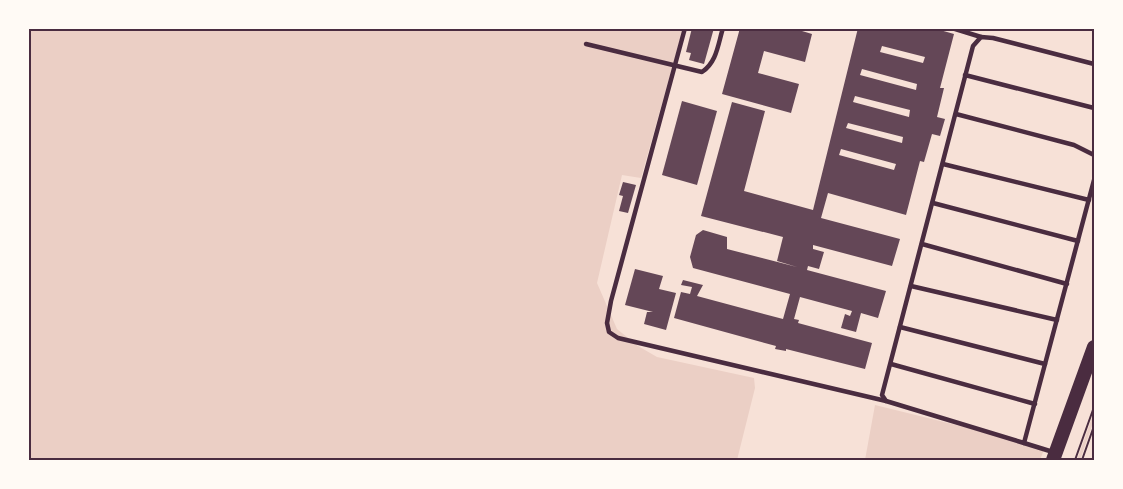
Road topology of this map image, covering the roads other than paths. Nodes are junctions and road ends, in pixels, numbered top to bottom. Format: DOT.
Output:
graph roads {
  1 [pos="685,28"];
  2 [pos="723,28"];
  3 [pos="952,28"];
  4 [pos="981,37"];
  5 [pos="586,44"];
  6 [pos="1095,64"];
  7 [pos="675,67"];
  8 [pos="965,75"];
  9 [pos="1095,108"];
  10 [pos="956,114"];
  11 [pos="1095,154"];
  12 [pos="943,164"];
  13 [pos="1095,180"];
  14 [pos="1093,189"];
  15 [pos="1089,200"];
  16 [pos="933,203"];
  17 [pos="1078,241"];
  18 [pos="922,244"];
  19 [pos="1067,284"];
  20 [pos="911,286"];
  21 [pos="1057,320"];
  22 [pos="900,327"];
  23 [pos="1095,347"];
  24 [pos="891,364"];
  25 [pos="1045,364"];
  26 [pos="886,402"];
  27 [pos="1035,404"];
  28 [pos="1024,443"];
  29 [pos="1054,457"];
  1 -- 7 [label="lane"];
  2 -- 7 [label="lane"];
  3 -- 4 [label="lane"];
  4 -- 6 [label="lane"];
  4 -- 8 [label="lane"];
  5 -- 7 [label="lane"];
  7 -- 26 [label="lane"];
  8 -- 9 [label="lane"];
  8 -- 10 [label="lane"];
  10 -- 11 [label="lane"];
  10 -- 12 [label="lane"];
  12 -- 15 [label="lane"];
  12 -- 16 [label="lane"];
  13 -- 14 [label="lane"];
  14 -- 15 [label="lane"];
  15 -- 17 [label="lane"];
  16 -- 17 [label="lane"];
  16 -- 18 [label="lane"];
  17 -- 19 [label="lane"];
  18 -- 19 [label="lane"];
  18 -- 20 [label="lane"];
  19 -- 21 [label="lane"];
  20 -- 21 [label="lane"];
  20 -- 22 [label="lane"];
  21 -- 25 [label="lane"];
  22 -- 24 [label="lane"];
  22 -- 25 [label="lane"];
  23 -- 29 [label="main road"];
  24 -- 26 [label="lane"];
  24 -- 27 [label="lane"];
  25 -- 27 [label="lane"];
  26 -- 28 [label="lane"];
  27 -- 28 [label="lane"];
  28 -- 29 [label="lane"];
}
